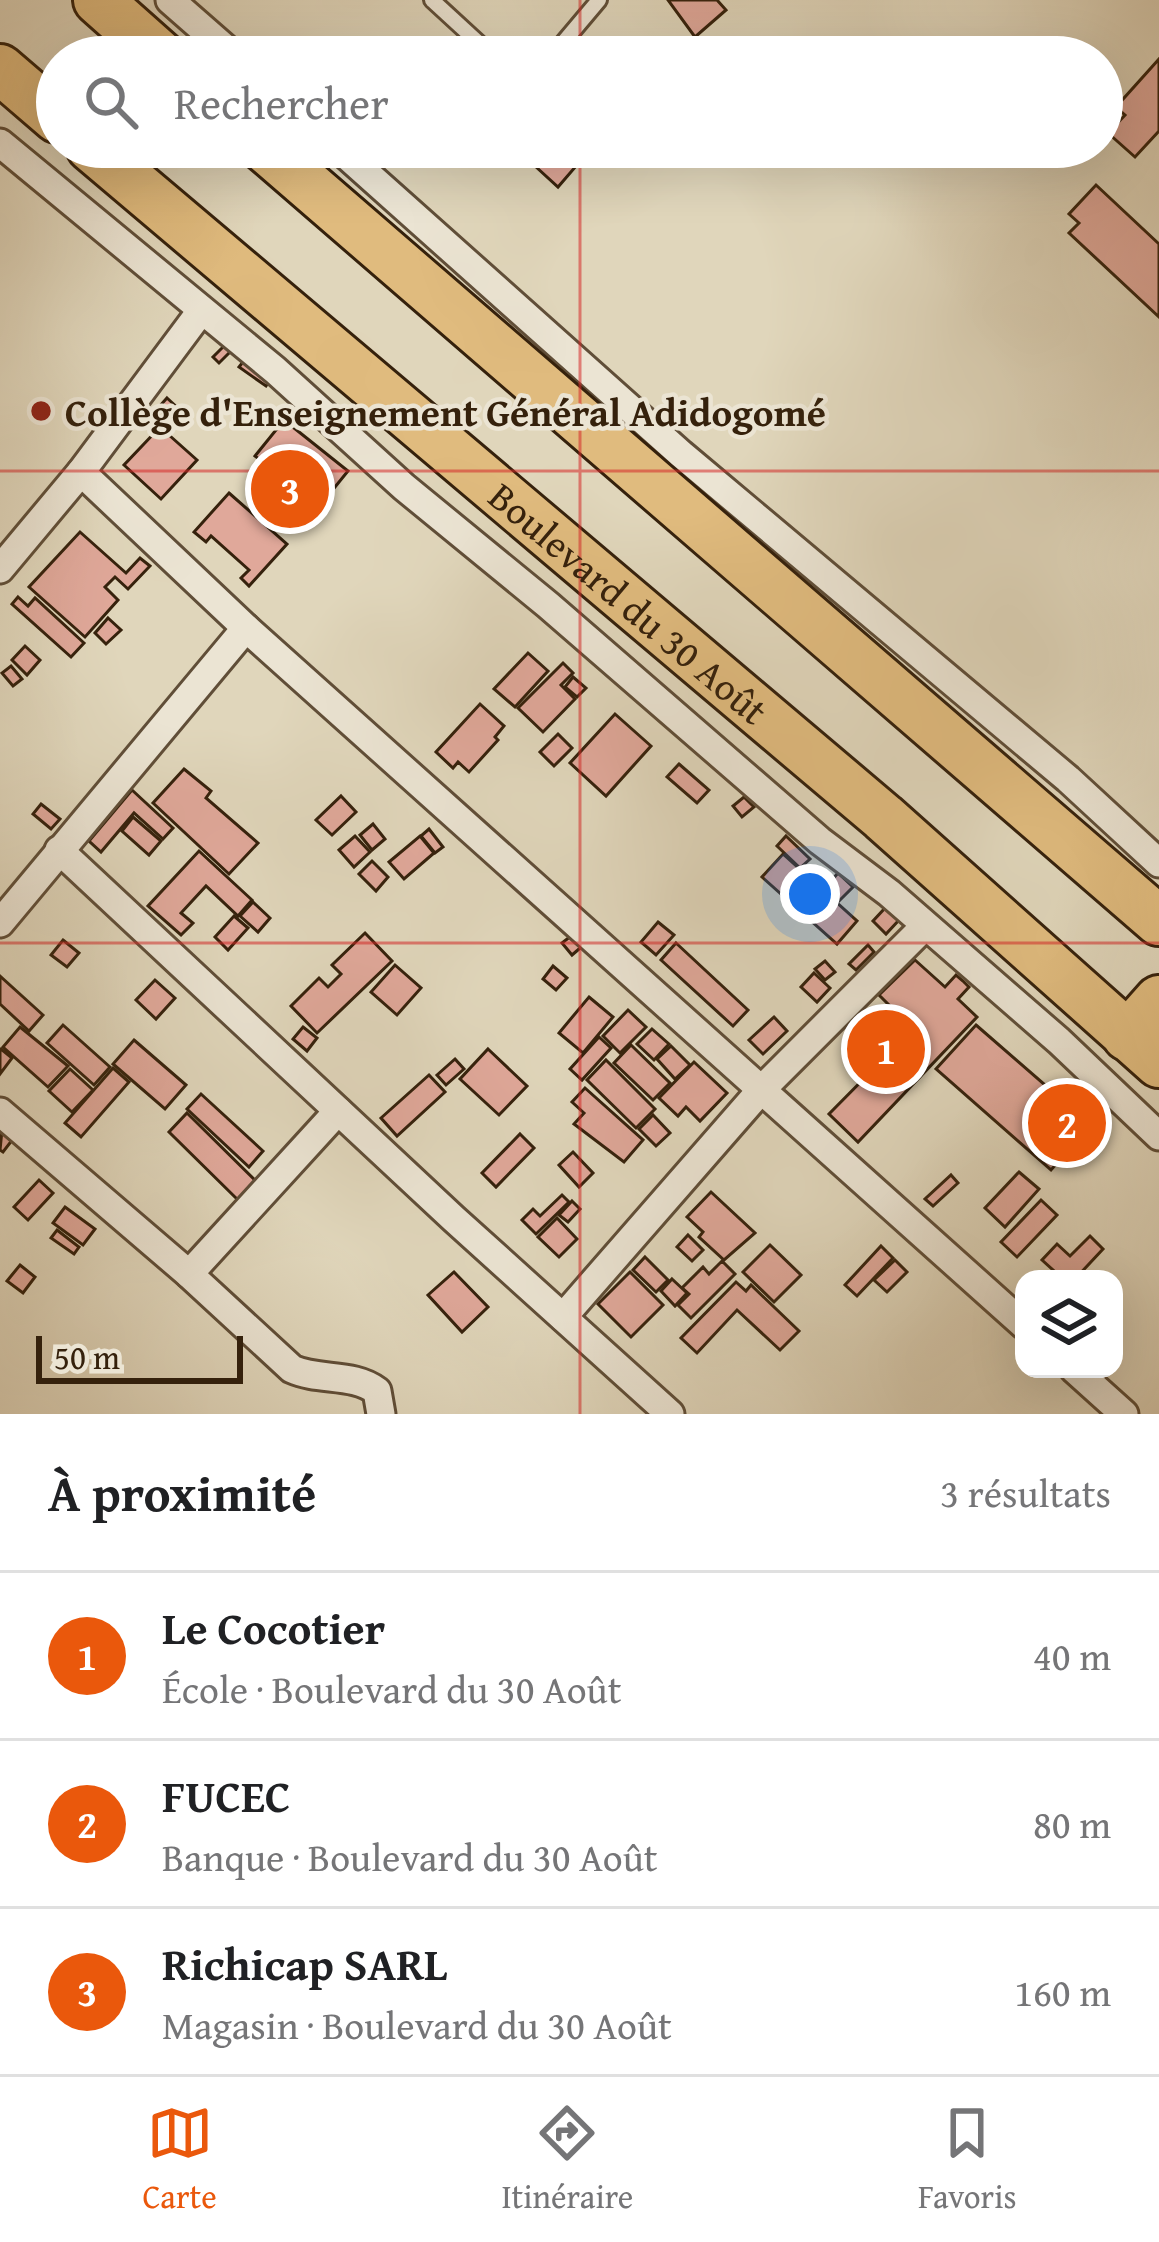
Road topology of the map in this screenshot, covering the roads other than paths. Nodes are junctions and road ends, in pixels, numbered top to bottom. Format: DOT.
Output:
graph roads {
  1 [pos="98,0"];
  2 [pos="170,0"];
  3 [pos="431,0"];
  4 [pos="599,0"];
  5 [pos="138,36"];
  6 [pos="211,36"];
  7 [pos="471,36"];
  8 [pos="568,36"];
  9 [pos="0,69"];
  10 [pos="36,100"];
  11 [pos="0,143"];
  12 [pos="116,168"];
  13 [pos="288,168"];
  14 [pos="361,168"];
  15 [pos="201,311"];
  16 [pos="81,472"];
  17 [pos="0,569"];
  18 [pos="246,628"];
  19 [pos="59,850"];
  20 [pos="1159,863"];
  21 [pos="1159,921"];
  22 [pos="0,923"];
  23 [pos="924,926"];
  24 [pos="1159,1000"];
  25 [pos="1143,1049"];
  26 [pos="761,1090"];
  27 [pos="338,1111"];
  28 [pos="0,1112"];
  29 [pos="1159,1136"];
  30 [pos="189,1274"];
  31 [pos="1015,1316"];
  32 [pos="563,1317"];
  33 [pos="1084,1378"];
  34 [pos="380,1414"];
  35 [pos="670,1414"];
  36 [pos="1124,1414"];
  1 -- 5 [label="highway"];
  2 -- 6 [label="street"];
  3 -- 7 [label="lane"];
  4 -- 8 [label="lane"];
  9 -- 10 [label="highway"];
  11 -- 15 [label="street"];
  12 -- 25 [label="highway, Boulevard du 30 Août"];
  13 -- 21 [label="highway"];
  14 -- 20 [label="street"];
  15 -- 16 [label="street"];
  15 -- 23 [label="street"];
  16 -- 17 [label="street"];
  16 -- 18 [label="street"];
  18 -- 19 [label="street"];
  18 -- 26 [label="street"];
  19 -- 22 [label="street"];
  19 -- 27 [label="street"];
  23 -- 26 [label="street"];
  23 -- 29 [label="street"];
  24 -- 25 [label="highway"];
  26 -- 31 [label="street"];
  26 -- 32 [label="street"];
  27 -- 30 [label="street"];
  27 -- 32 [label="street"];
  28 -- 30 [label="street"];
  30 -- 34 [label="street"];
  32 -- 35 [label="street"];
  33 -- 36 [label="street"];
}
